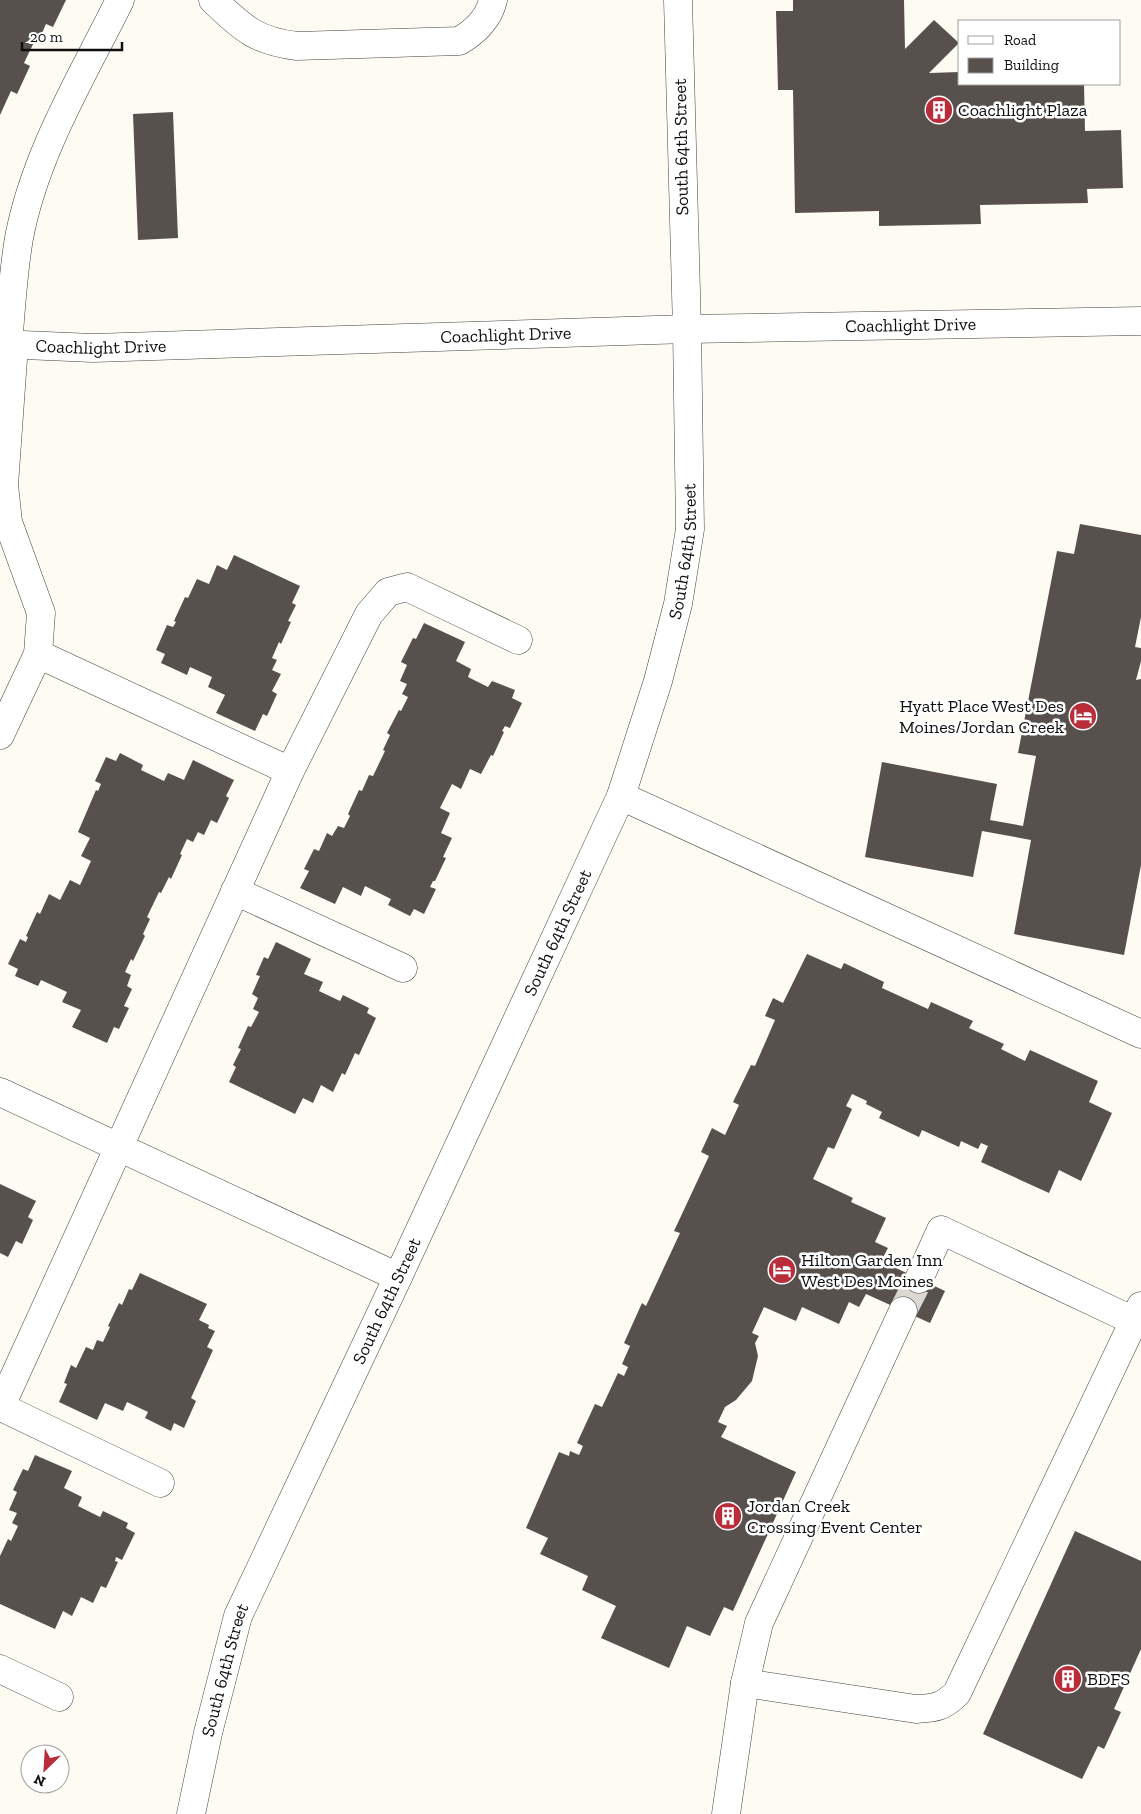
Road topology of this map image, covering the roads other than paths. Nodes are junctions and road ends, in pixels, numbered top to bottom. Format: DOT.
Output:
graph roads {
  1 [pos="120,0"];
  2 [pos="213,0"];
  3 [pos="493,0"];
  4 [pos="678,0"];
  5 [pos="1141,302"];
  6 [pos="1141,321"];
  7 [pos="1011,323"];
  8 [pos="687,329"];
  9 [pos="7,345"];
  10 [pos="4,522"];
  11 [pos="518,640"];
  12 [pos="38,654"];
  13 [pos="0,735"];
  14 [pos="290,771"];
  15 [pos="621,796"];
  16 [pos="235,891"];
  17 [pos="403,968"];
  18 [pos="1141,1034"];
  19 [pos="0,1092"];
  20 [pos="118,1148"];
  21 [pos="398,1278"];
  22 [pos="919,1278"];
  23 [pos="904,1311"];
  24 [pos="1137,1314"];
  25 [pos="0,1408"];
  26 [pos="160,1483"];
  27 [pos="0,1669"];
  28 [pos="745,1682"];
  29 [pos="59,1697"];
  30 [pos="191,1814"];
  31 [pos="726,1814"];
  1 -- 9 [label="street"];
  2 -- 3 [label="street"];
  4 -- 8 [label="street, South 64th Street"];
  5 -- 7 [label="street, Coachlight Drive"];
  6 -- 7 [label="street, Coachlight Drive"];
  7 -- 8 [label="street, Coachlight Drive"];
  8 -- 9 [label="street, Coachlight Drive"];
  8 -- 15 [label="street, South 64th Street"];
  9 -- 10 [label="street"];
  10 -- 12 [label="street"];
  11 -- 14 [label="street"];
  12 -- 13 [label="street"];
  12 -- 14 [label="street"];
  14 -- 16 [label="street"];
  15 -- 18 [label="street"];
  15 -- 21 [label="street, South 64th Street"];
  16 -- 17 [label="street"];
  16 -- 20 [label="street"];
  19 -- 20 [label="street"];
  20 -- 21 [label="street"];
  20 -- 25 [label="street"];
  21 -- 30 [label="street, South 64th Street"];
  22 -- 24 [label="street"];
  23 -- 28 [label="street"];
  24 -- 28 [label="street"];
  25 -- 26 [label="street"];
  27 -- 29 [label="street"];
  28 -- 31 [label="street"];
}
